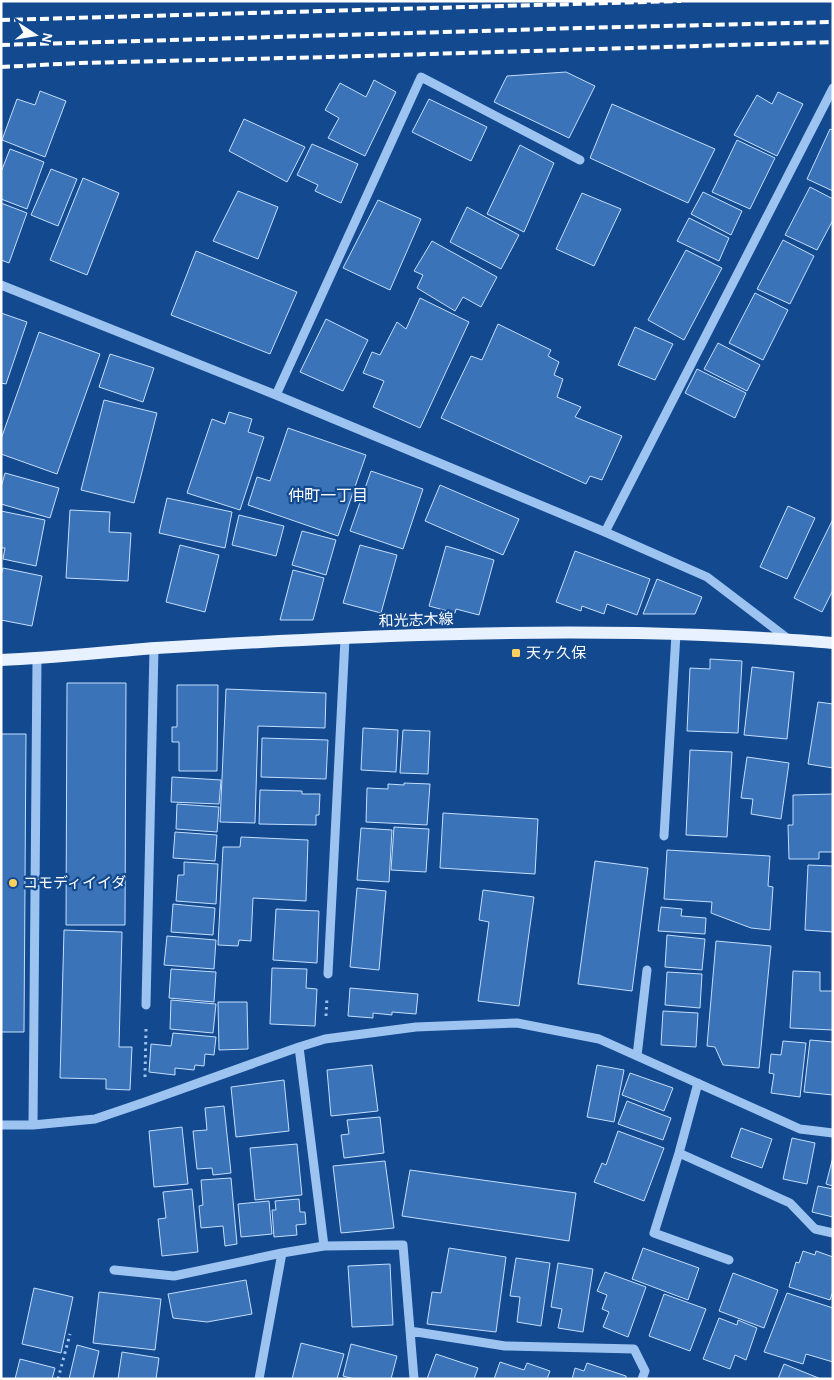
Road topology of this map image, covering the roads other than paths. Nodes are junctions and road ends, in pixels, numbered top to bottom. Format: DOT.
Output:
graph roads {
  1 [pos="833,88"];
  2 [pos="580,160"];
  3 [pos="1,285"];
  4 [pos="276,394"];
  5 [pos="605,532"];
  6 [pos="676,634"];
  7 [pos="345,638"];
  8 [pos="786,638"];
  9 [pos="833,643"];
  10 [pos="154,648"];
  11 [pos="37,659"];
  12 [pos="1,660"];
  13 [pos="664,836"];
  14 [pos="647,970"];
  15 [pos="328,974"];
  16 [pos="146,1005"];
  17 [pos="299,1047"];
  18 [pos="637,1056"];
  19 [pos="698,1083"];
  20 [pos="1,1125"];
  21 [pos="33,1125"];
  22 [pos="833,1133"];
  23 [pos="679,1153"];
  24 [pos="833,1233"];
  25 [pos="324,1246"];
  26 [pos="282,1253"];
  27 [pos="729,1260"];
  28 [pos="114,1270"];
  29 [pos="410,1331"];
  30 [pos="259,1379"];
  31 [pos="414,1379"];
  32 [pos="642,1379"];
  1 -- 5 [label="street"];
  2 -- 4 [label="street"];
  3 -- 4 [label="street"];
  4 -- 5 [label="street"];
  5 -- 8 [label="street"];
  6 -- 7 [label="main road, 和光志木線"];
  6 -- 8 [label="main road, 和光志木線"];
  6 -- 13 [label="street"];
  7 -- 10 [label="main road, 和光志木線"];
  7 -- 15 [label="street"];
  8 -- 9 [label="main road, 和光志木線"];
  10 -- 11 [label="main road, 和光志木線"];
  10 -- 16 [label="street"];
  11 -- 12 [label="main road, 和光志木線"];
  11 -- 21 [label="street"];
  14 -- 18 [label="street"];
  17 -- 18 [label="street"];
  17 -- 21 [label="street"];
  17 -- 25 [label="street"];
  18 -- 19 [label="street"];
  19 -- 22 [label="street"];
  19 -- 23 [label="street"];
  20 -- 21 [label="street"];
  23 -- 24 [label="street"];
  23 -- 27 [label="street"];
  25 -- 26 [label="street"];
  25 -- 29 [label="street"];
  26 -- 28 [label="street"];
  26 -- 30 [label="street"];
  29 -- 31 [label="street"];
  29 -- 32 [label="street"];
}
